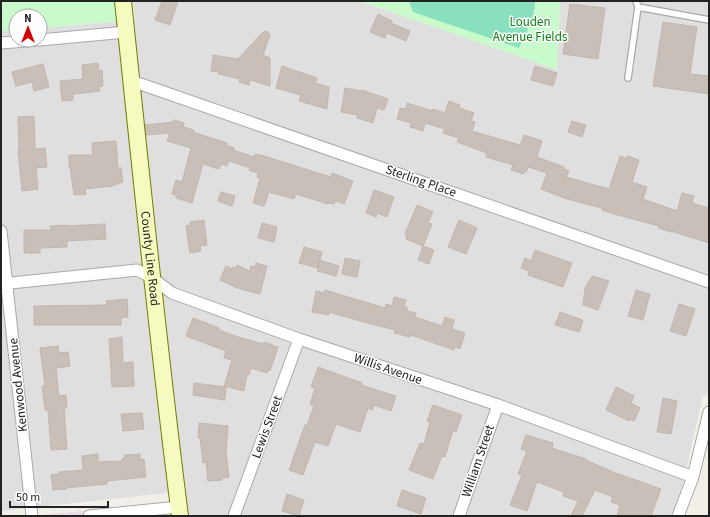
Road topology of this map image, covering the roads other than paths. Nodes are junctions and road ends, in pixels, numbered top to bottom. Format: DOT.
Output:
graph roads {
  1 [pos="123,1"];
  2 [pos="636,1"];
  3 [pos="638,8"];
  4 [pos="709,20"];
  5 [pos="126,32"];
  6 [pos="48,39"];
  7 [pos="628,78"];
  8 [pos="132,81"];
  9 [pos="1,231"];
  10 [pos="151,276"];
  11 [pos="709,282"];
  12 [pos="4,283"];
  13 [pos="299,339"];
  14 [pos="498,405"];
  15 [pos="709,412"];
  16 [pos="693,477"];
  17 [pos="180,512"];
  18 [pos="32,516"];
  19 [pos="89,516"];
  20 [pos="234,516"];
  21 [pos="459,516"];
  22 [pos="678,516"];
  1 -- 5 [label="main road, County Line Road"];
  2 -- 3 [label="lane"];
  3 -- 4 [label="lane"];
  3 -- 7 [label="lane"];
  5 -- 6 [label="street"];
  5 -- 8 [label="main road, County Line Road"];
  8 -- 10 [label="main road, County Line Road"];
  8 -- 11 [label="street, Sterling Place"];
  9 -- 12 [label="street, Kenwood Avenue"];
  10 -- 12 [label="street, Willis Avenue"];
  10 -- 13 [label="street, Willis Avenue"];
  10 -- 17 [label="main road, County Line Road"];
  12 -- 18 [label="street, Kenwood Avenue"];
  13 -- 14 [label="street, Willis Avenue"];
  13 -- 20 [label="street, Lewis Street"];
  14 -- 16 [label="street, Willis Avenue"];
  14 -- 21 [label="street, William Street"];
  15 -- 16 [label="street"];
  16 -- 22 [label="street"];
  17 -- 19 [label="street"];
}
